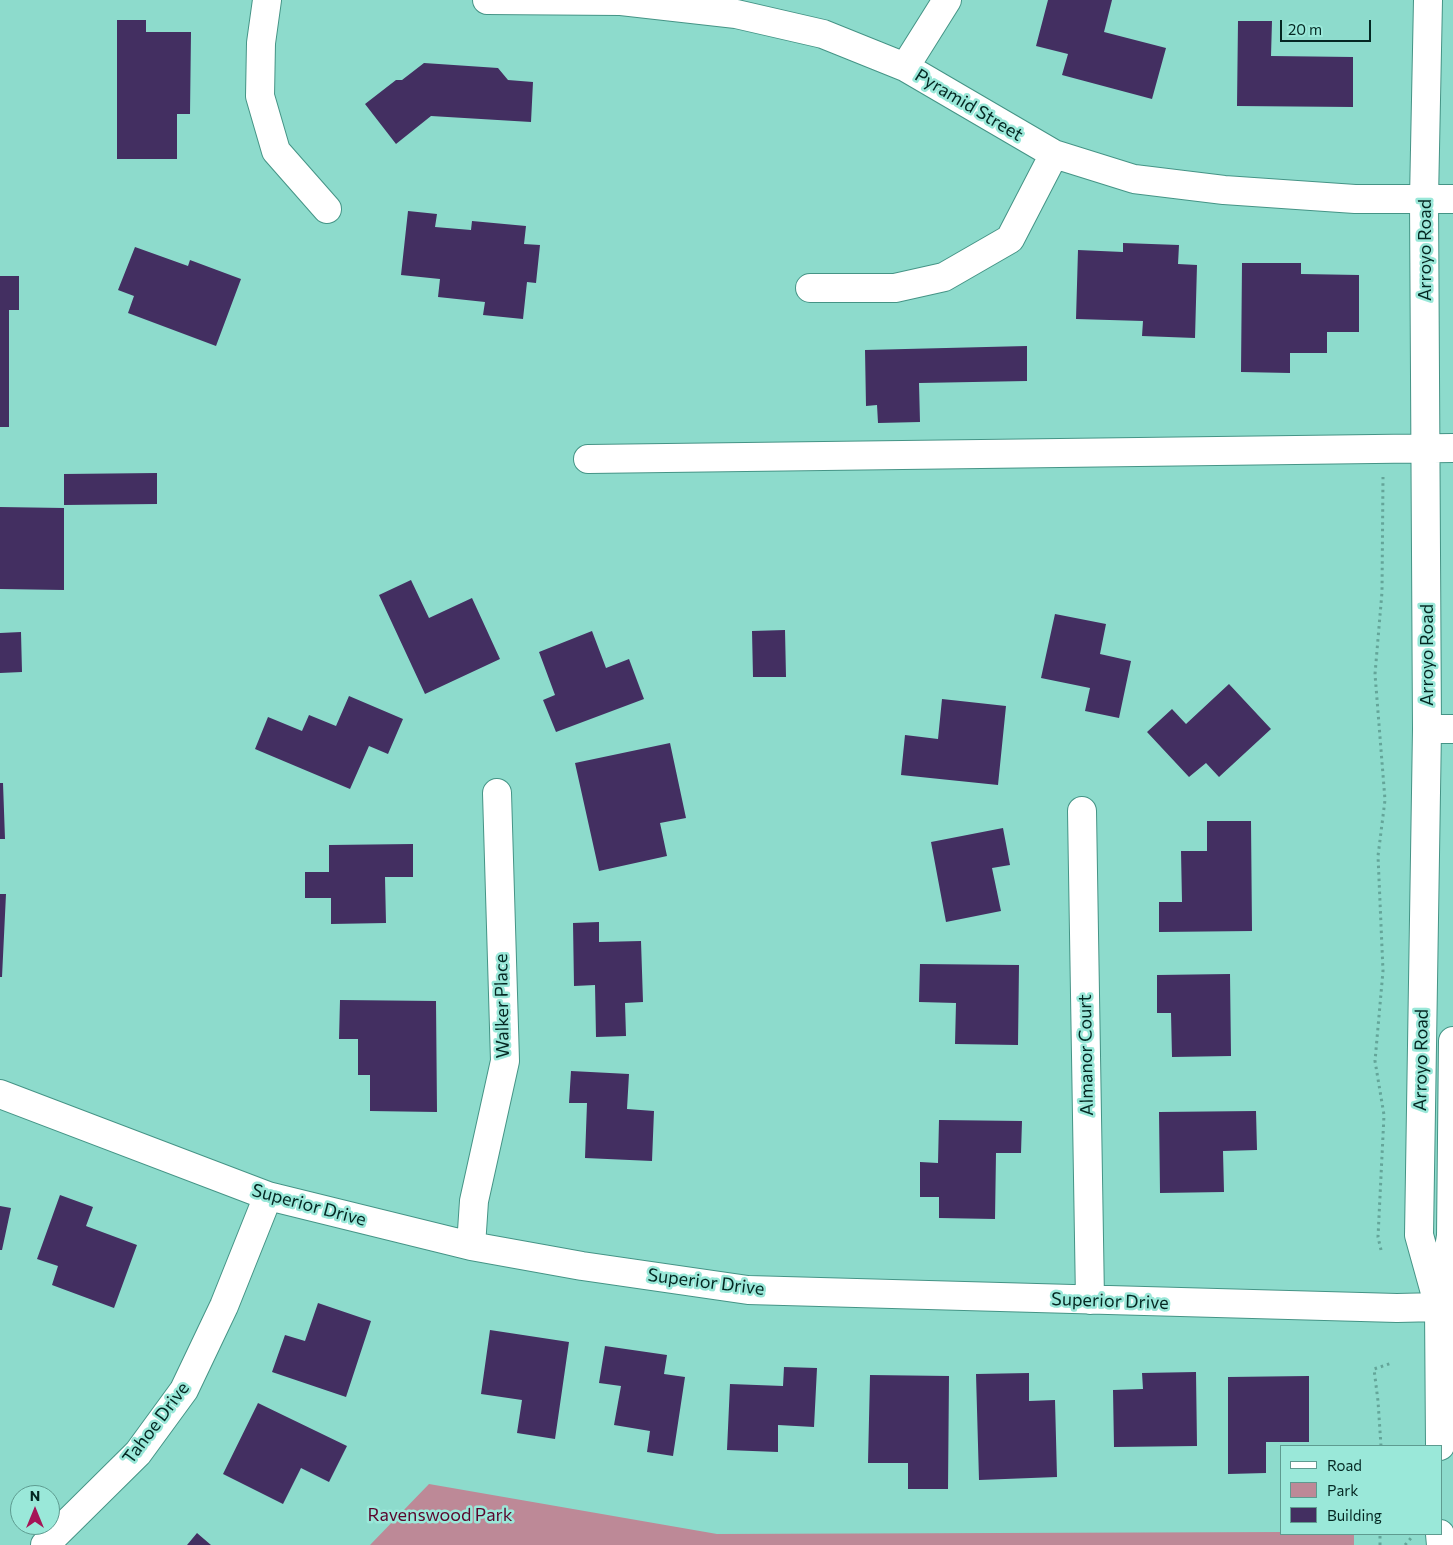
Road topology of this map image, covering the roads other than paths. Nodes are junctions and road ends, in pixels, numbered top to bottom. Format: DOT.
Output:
graph roads {
  1 [pos="267,0"];
  2 [pos="487,0"];
  3 [pos="947,0"];
  4 [pos="1428,0"];
  5 [pos="905,67"];
  6 [pos="1054,154"];
  7 [pos="1424,199"];
  8 [pos="1453,199"];
  9 [pos="327,209"];
  10 [pos="810,288"];
  11 [pos="1425,448"];
  12 [pos="1453,448"];
  13 [pos="588,459"];
  14 [pos="1440,729"];
  15 [pos="496,793"];
  16 [pos="1082,811"];
  17 [pos="1453,1041"];
  18 [pos="0,1094"];
  19 [pos="268,1196"];
  20 [pos="471,1246"];
  21 [pos="1090,1300"];
  22 [pos="1439,1307"];
  23 [pos="1440,1445"];
  24 [pos="45,1545"];
  1 -- 9 [label="street"];
  2 -- 5 [label="street, Pyramid Street"];
  3 -- 5 [label="street"];
  4 -- 7 [label="street, Arroyo Road"];
  5 -- 6 [label="street, Pyramid Street"];
  6 -- 7 [label="street, Pyramid Street"];
  6 -- 10 [label="street"];
  7 -- 8 [label="street, Pyramid Street"];
  7 -- 11 [label="street, Arroyo Road"];
  11 -- 12 [label="street"];
  11 -- 13 [label="street"];
  11 -- 14 [label="street, Arroyo Road"];
  14 -- 22 [label="street, Arroyo Road"];
  15 -- 20 [label="street, Walker Place"];
  16 -- 21 [label="street, Almanor Court"];
  17 -- 22 [label="street, Arroyo Road"];
  18 -- 19 [label="street, Superior Drive"];
  19 -- 20 [label="street, Superior Drive"];
  19 -- 24 [label="street, Tahoe Drive"];
  20 -- 21 [label="street, Superior Drive"];
  21 -- 22 [label="street, Superior Drive"];
  22 -- 23 [label="street, Arroyo Road"];
}
